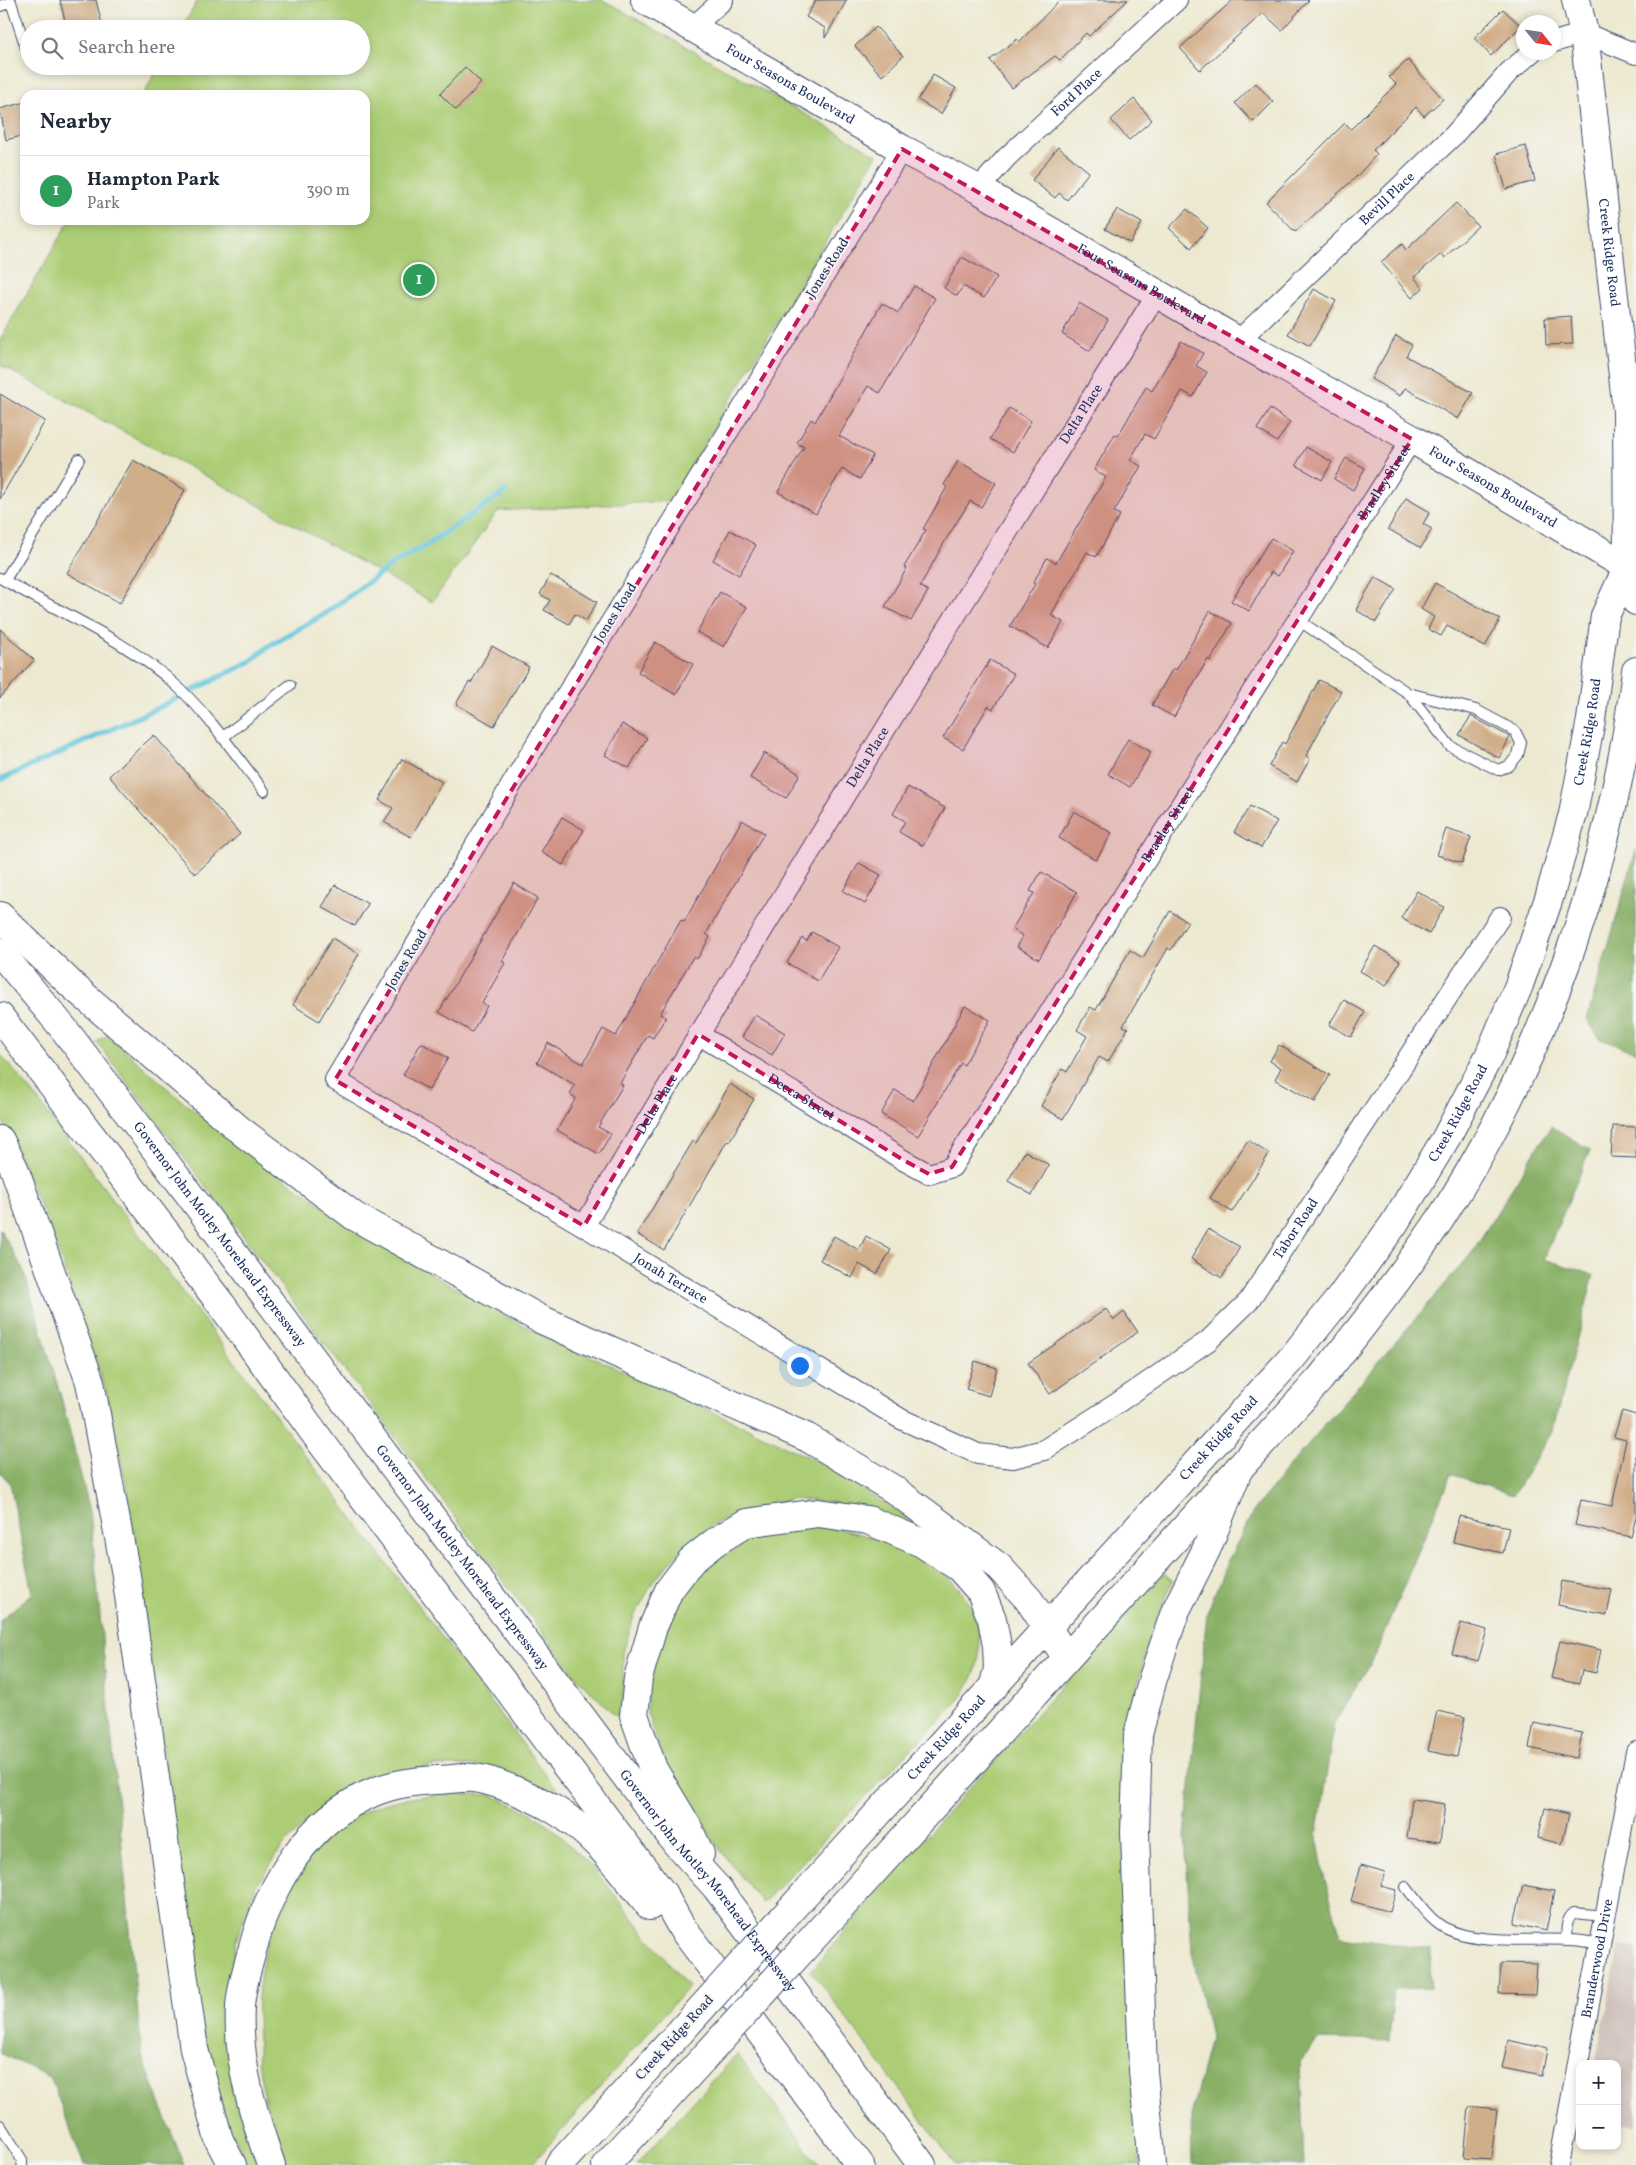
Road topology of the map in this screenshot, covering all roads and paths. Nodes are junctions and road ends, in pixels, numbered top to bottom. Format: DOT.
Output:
graph roads {
  1 [pos="645,0"];
  2 [pos="723,0"];
  3 [pos="1177,0"];
  4 [pos="1576,0"];
  5 [pos="0,6"];
  6 [pos="692,28"];
  7 [pos="20,29"];
  8 [pos="1584,33"];
  9 [pos="1561,40"];
  10 [pos="1636,54"];
  11 [pos="1523,60"];
  12 [pos="902,149"];
  13 [pos="978,190"];
  14 [pos="1157,294"];
  15 [pos="1238,341"];
  16 [pos="1412,439"];
  17 [pos="79,459"];
  18 [pos="1632,569"];
  19 [pos="2,579"];
  20 [pos="1636,601"];
  21 [pos="1298,620"];
  22 [pos="1636,672"];
  23 [pos="290,685"];
  24 [pos="1408,693"];
  25 [pos="222,738"];
  26 [pos="264,791"];
  27 [pos="0,916"];
  28 [pos="1500,916"];
  29 [pos="0,952"];
  30 [pos="0,1017"];
  31 [pos="698,1034"];
  32 [pos="335,1080"];
  33 [pos="0,1140"];
  34 [pos="905,1161"];
  35 [pos="584,1226"];
  36 [pos="1013,1458"];
  37 [pos="1239,1468"];
  38 [pos="1047,1626"];
  39 [pos="1067,1658"];
  40 [pos="993,1688"];
  41 [pos="1636,1752"];
  42 [pos="1406,1887"];
  43 [pos="716,1888"];
  44 [pos="1605,1916"];
  45 [pos="682,1928"];
  46 [pos="1566,1940"];
  47 [pos="1600,1944"];
  48 [pos="0,2125"];
  49 [pos="22,2165"];
  50 [pos="232,2165"];
  51 [pos="271,2165"];
  52 [pos="560,2165"];
  53 [pos="606,2165"];
  54 [pos="860,2165"];
  55 [pos="922,2165"];
  56 [pos="1152,2165"];
  57 [pos="1559,2165"];
  1 -- 6 [label="main road, Four Seasons Boulevard"];
  2 -- 6 [label="street"];
  3 -- 13 [label="street, Ford Place"];
  4 -- 8 [label="main road, Creek Ridge Road"];
  5 -- 7 [label="lane"];
  6 -- 12 [label="main road, Four Seasons Boulevard"];
  8 -- 9 [label="street"];
  8 -- 10 [label="street"];
  8 -- 18 [label="main road, Creek Ridge Road"];
  11 -- 15 [label="street, Bevill Place"];
  12 -- 13 [label="main road, Four Seasons Boulevard"];
  12 -- 32 [label="street, Jones Road"];
  13 -- 14 [label="main road, Four Seasons Boulevard"];
  14 -- 15 [label="main road, Four Seasons Boulevard"];
  14 -- 31 [label="street, Delta Place"];
  15 -- 16 [label="main road, Four Seasons Boulevard"];
  16 -- 18 [label="main road, Four Seasons Boulevard"];
  16 -- 21 [label="street, Bradley Street"];
  17 -- 19 [label="lane"];
  18 -- 20 [label="main road, Creek Ridge Road"];
  18 -- 38 [label="main road, Creek Ridge Road"];
  19 -- 25 [label="lane"];
  21 -- 24 [label="lane"];
  21 -- 34 [label="street, Bradley Street"];
  22 -- 37 [label="main road"];
  23 -- 25 [label="lane"];
  24 -- 24 [label="lane"];
  25 -- 26 [label="lane"];
  27 -- 38 [label="main road"];
  28 -- 36 [label="street, Tabor Road"];
  29 -- 43 [label="main road, Governor John Motley Morehead Expressway"];
  30 -- 45 [label="main road"];
  31 -- 34 [label="street, Decca Street"];
  31 -- 35 [label="street, Delta Place"];
  32 -- 35 [label="street, Jonah Terrace"];
  33 -- 50 [label="main road"];
  35 -- 36 [label="street, Jonah Terrace"];
  37 -- 39 [label="main road"];
  37 -- 56 [label="main road"];
  38 -- 39 [label="main road"];
  38 -- 40 [label="main road, Creek Ridge Road"];
  39 -- 53 [label="main road, bridge"];
  40 -- 43 [label="main road"];
  40 -- 52 [label="main road, Creek Ridge Road, bridge"];
  41 -- 44 [label="street, Branderwood Drive"];
  42 -- 46 [label="lane"];
  43 -- 55 [label="main road, Governor John Motley Morehead Expressway"];
  44 -- 46 [label="lane"];
  44 -- 47 [label="street, Branderwood Drive"];
  45 -- 51 [label="main road"];
  45 -- 54 [label="main road"];
  46 -- 47 [label="lane"];
  47 -- 57 [label="street, Branderwood Drive"];
  48 -- 49 [label="lane"];
}
